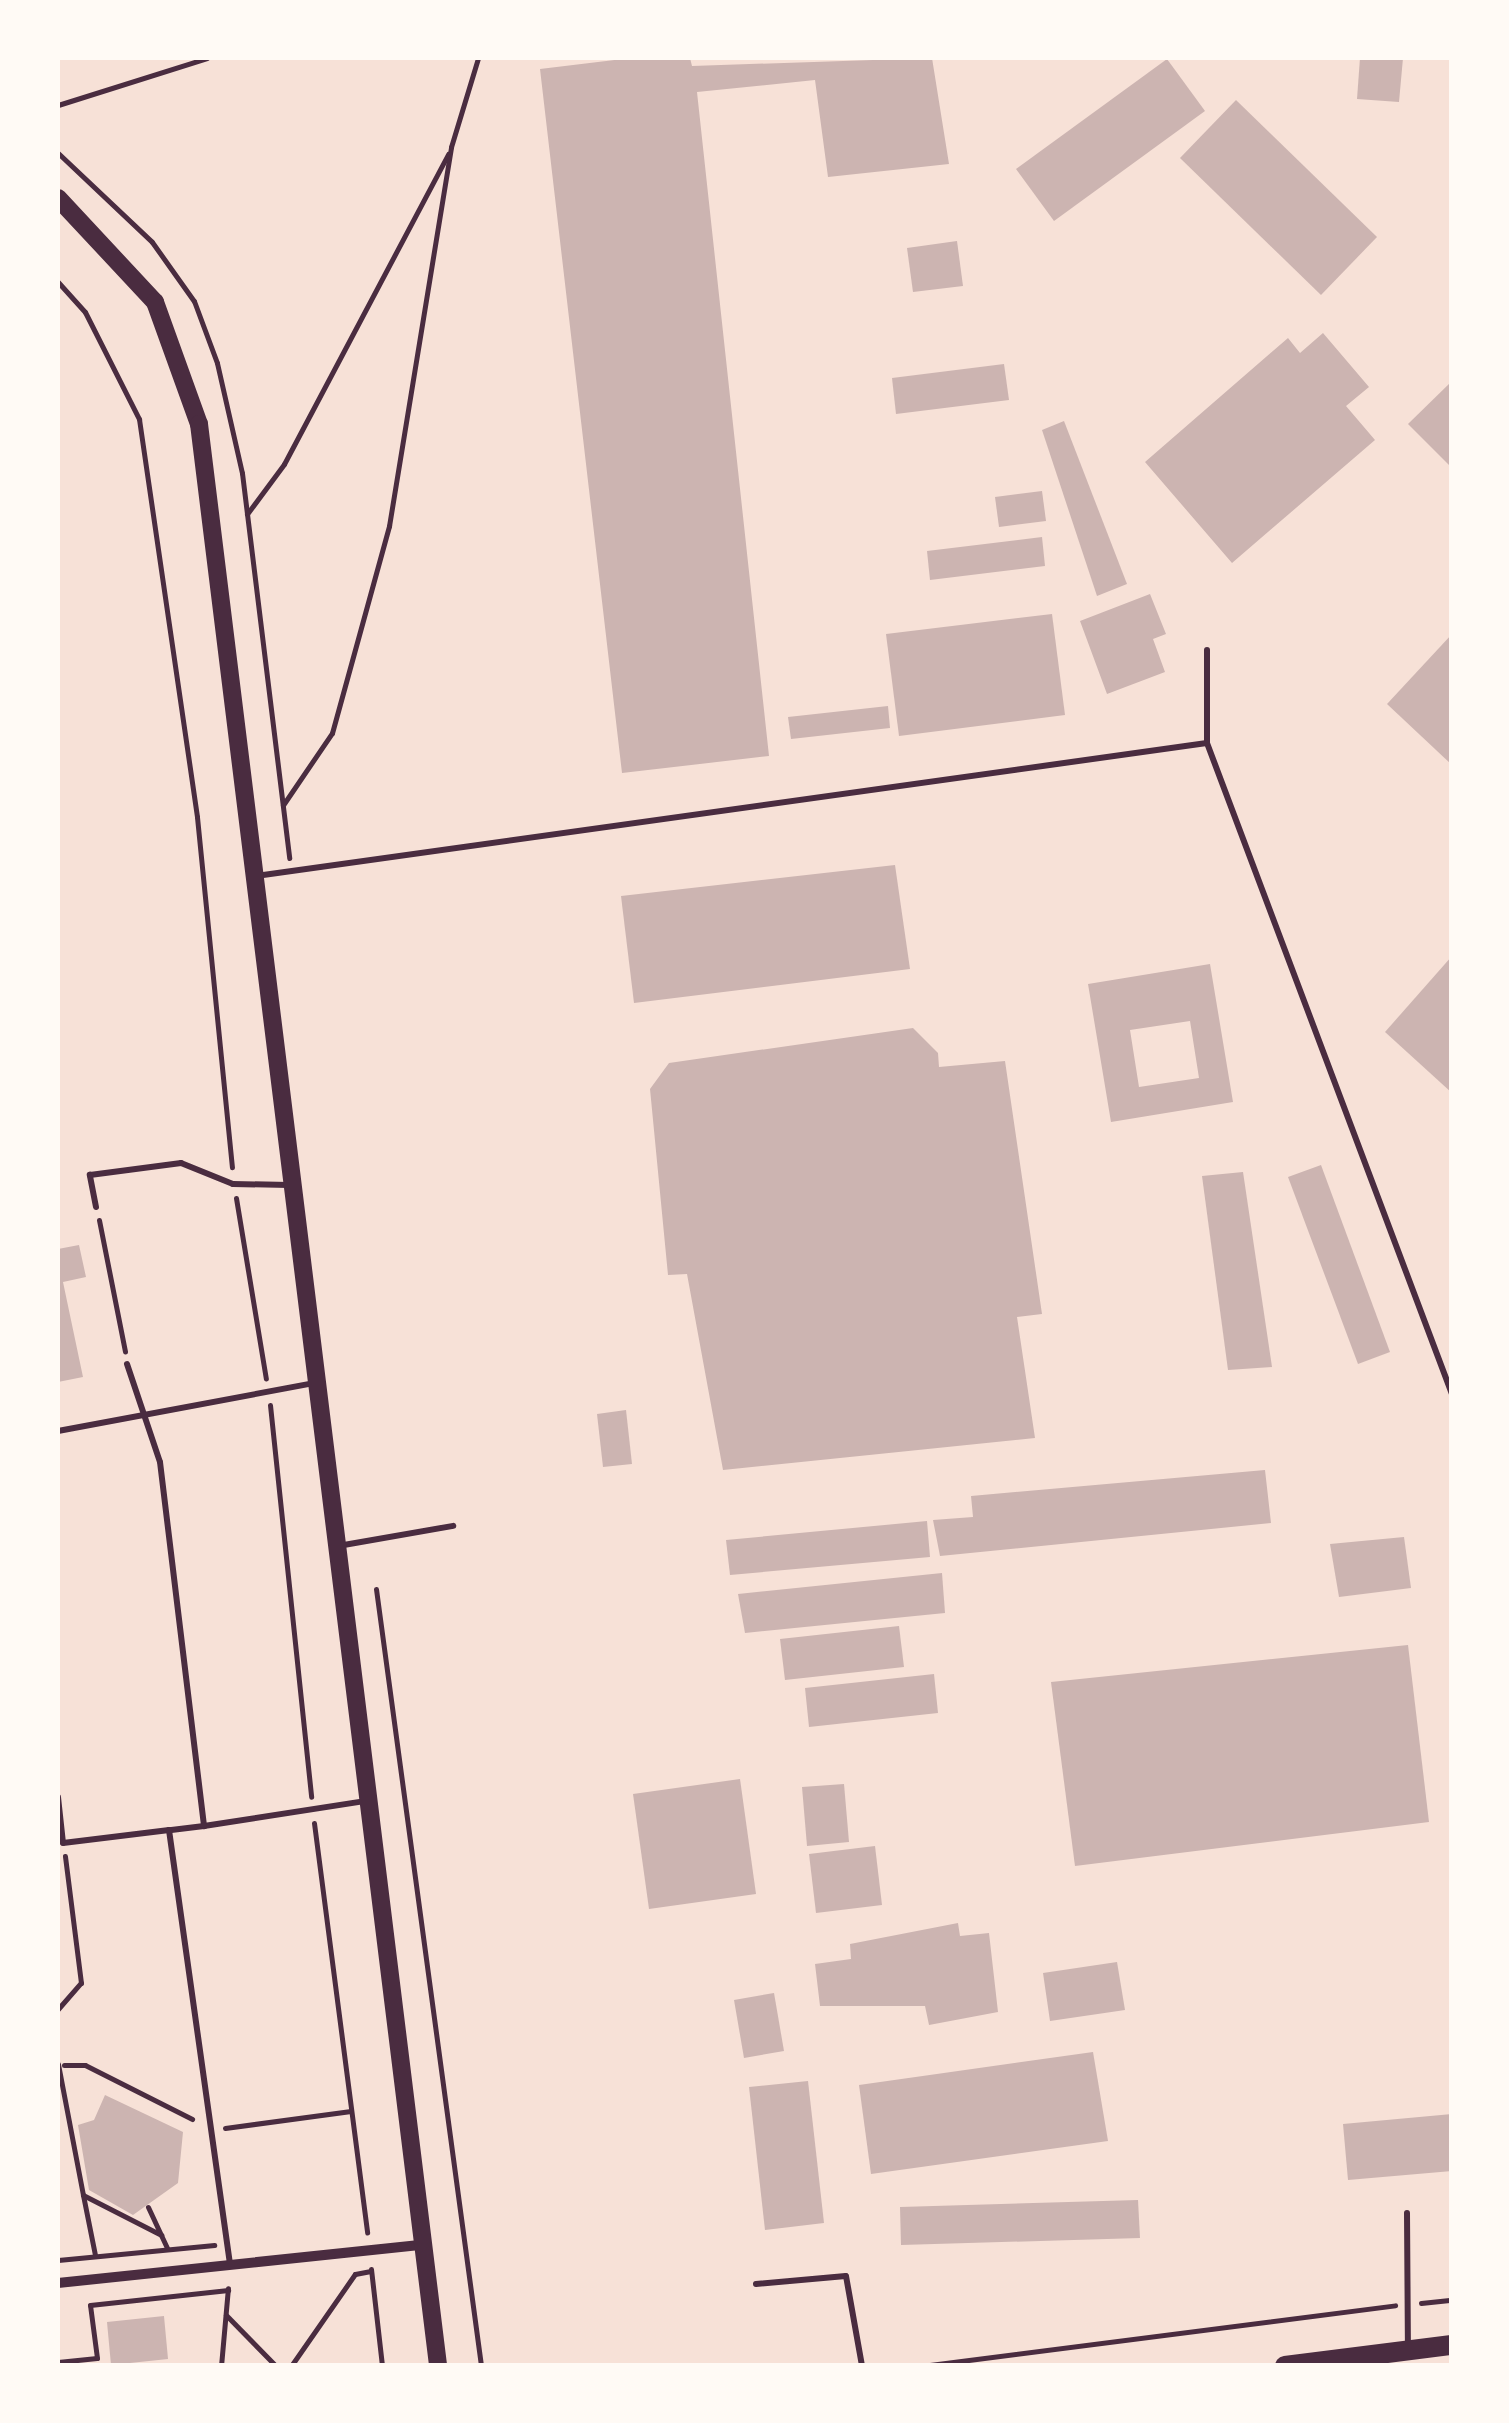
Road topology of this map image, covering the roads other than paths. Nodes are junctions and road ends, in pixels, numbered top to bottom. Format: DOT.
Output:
graph roads {
  1 [pos="58,198"];
  2 [pos="1207,650"];
  3 [pos="1207,743"];
  4 [pos="255,876"];
  5 [pos="295,1185"];
  6 [pos="96,1207"];
  7 [pos="128,1364"];
  8 [pos="315,1382"];
  9 [pos="1452,1394"];
  10 [pos="138,1412"];
  11 [pos="58,1431"];
  12 [pos="452,1526"];
  13 [pos="336,1546"];
  14 [pos="58,1797"];
  15 [pos="367,1801"];
  16 [pos="204,1826"];
  17 [pos="170,1830"];
  18 [pos="1408,2214"];
  19 [pos="422,2245"];
  20 [pos="230,2266"];
  21 [pos="58,2283"];
  22 [pos="756,2284"];
  23 [pos="1452,2345"];
  24 [pos="1408,2350"];
  25 [pos="438,2366"];
  26 [pos="862,2366"];
  27 [pos="1285,2366"];
  1 -- 4 [label="street"];
  2 -- 3 [label="lane"];
  3 -- 4 [label="lane"];
  3 -- 9 [label="lane"];
  4 -- 5 [label="street"];
  5 -- 6 [label="lane"];
  5 -- 8 [label="street"];
  7 -- 10 [label="lane"];
  8 -- 10 [label="lane"];
  8 -- 13 [label="street"];
  10 -- 11 [label="lane"];
  10 -- 16 [label="lane"];
  12 -- 13 [label="lane"];
  13 -- 15 [label="street"];
  14 -- 17 [label="lane"];
  15 -- 16 [label="lane"];
  15 -- 19 [label="street"];
  16 -- 17 [label="lane"];
  17 -- 20 [label="lane"];
  18 -- 24 [label="lane"];
  19 -- 20 [label="street"];
  19 -- 25 [label="street"];
  20 -- 21 [label="street"];
  22 -- 26 [label="lane"];
  23 -- 24 [label="main road"];
  24 -- 27 [label="main road"];
}
